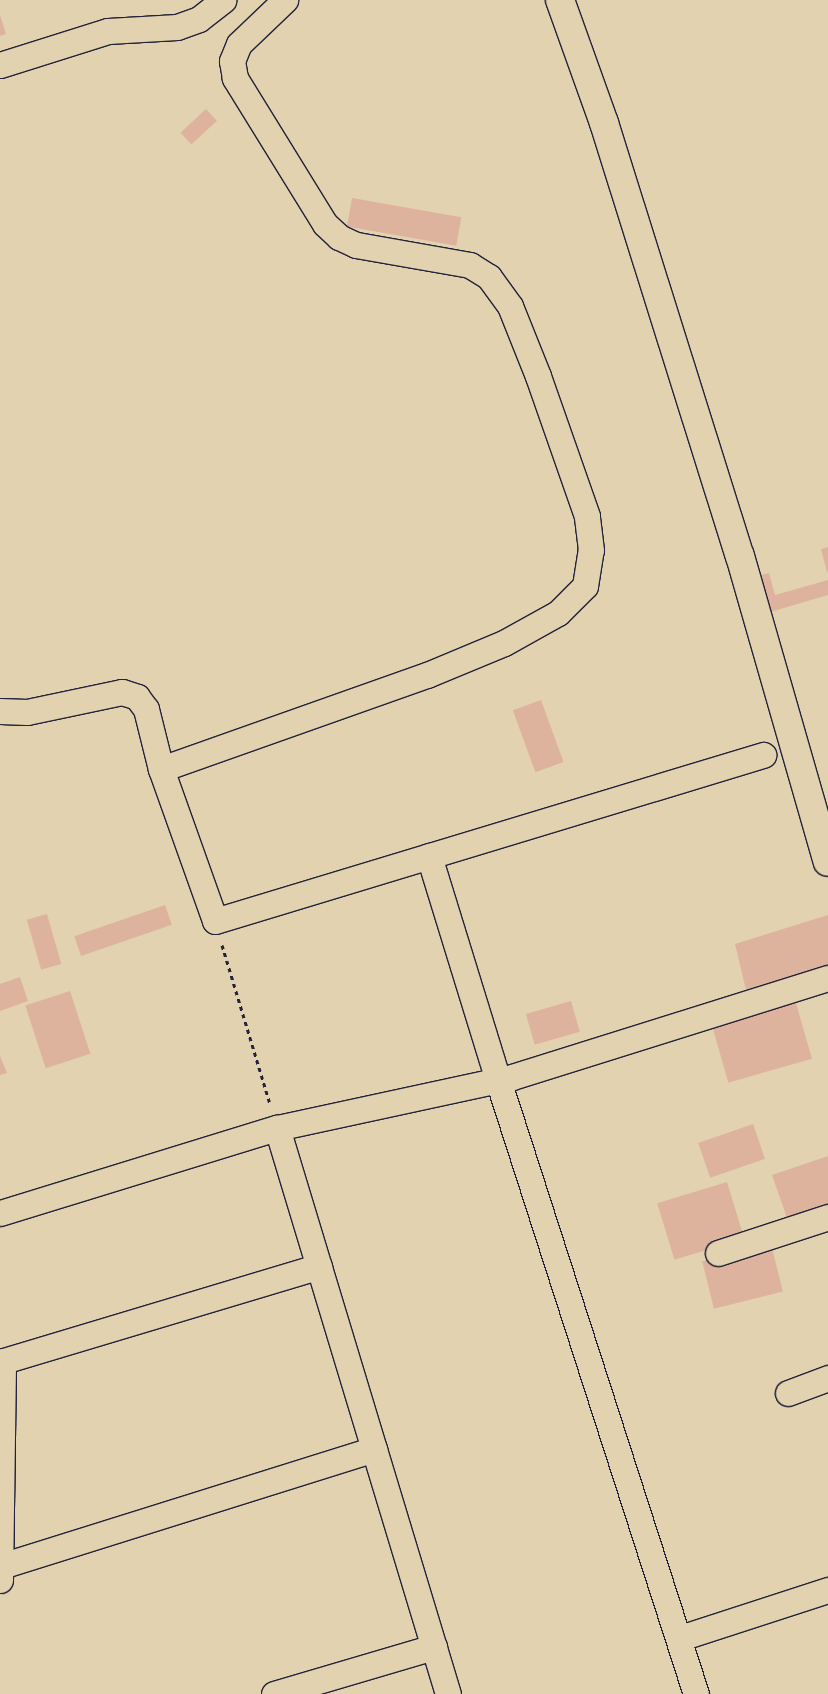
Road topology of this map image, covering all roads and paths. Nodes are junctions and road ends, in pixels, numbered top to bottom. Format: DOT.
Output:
graph roads {
  1 [pos="224,0"];
  2 [pos="284,0"];
  3 [pos="560,0"];
  4 [pos="0,66"];
  5 [pos="0,711"];
  6 [pos="763,755"];
  7 [pos="161,769"];
  8 [pos="430,856"];
  9 [pos="828,862"];
  10 [pos="215,921"];
  11 [pos="828,978"];
  12 [pos="498,1080"];
  13 [pos="277,1128"];
  14 [pos="0,1213"];
  15 [pos="828,1217"];
  16 [pos="718,1253"];
  17 [pos="319,1266"];
  18 [pos="2,1362"];
  19 [pos="828,1378"];
  20 [pos="788,1393"];
  21 [pos="374,1449"];
  22 [pos="0,1573"];
  23 [pos="828,1590"];
  24 [pos="680,1638"];
  25 [pos="434,1647"];
  26 [pos="274,1694"];
  27 [pos="448,1694"];
  28 [pos="696,1694"];
  1 -- 4 [label="street"];
  2 -- 7 [label="street"];
  3 -- 9 [label="street"];
  5 -- 7 [label="street"];
  6 -- 8 [label="street"];
  7 -- 10 [label="street"];
  8 -- 10 [label="street"];
  8 -- 12 [label="street"];
  10 -- 13 [label="path"];
  11 -- 12 [label="street"];
  12 -- 13 [label="street"];
  12 -- 24 [label="street"];
  13 -- 14 [label="street"];
  13 -- 17 [label="street"];
  15 -- 16 [label="street"];
  17 -- 18 [label="street"];
  17 -- 21 [label="street"];
  18 -- 22 [label="street"];
  19 -- 20 [label="street"];
  21 -- 22 [label="street"];
  21 -- 25 [label="street"];
  23 -- 24 [label="street"];
  24 -- 28 [label="street"];
  25 -- 26 [label="street"];
  25 -- 27 [label="street"];
}
